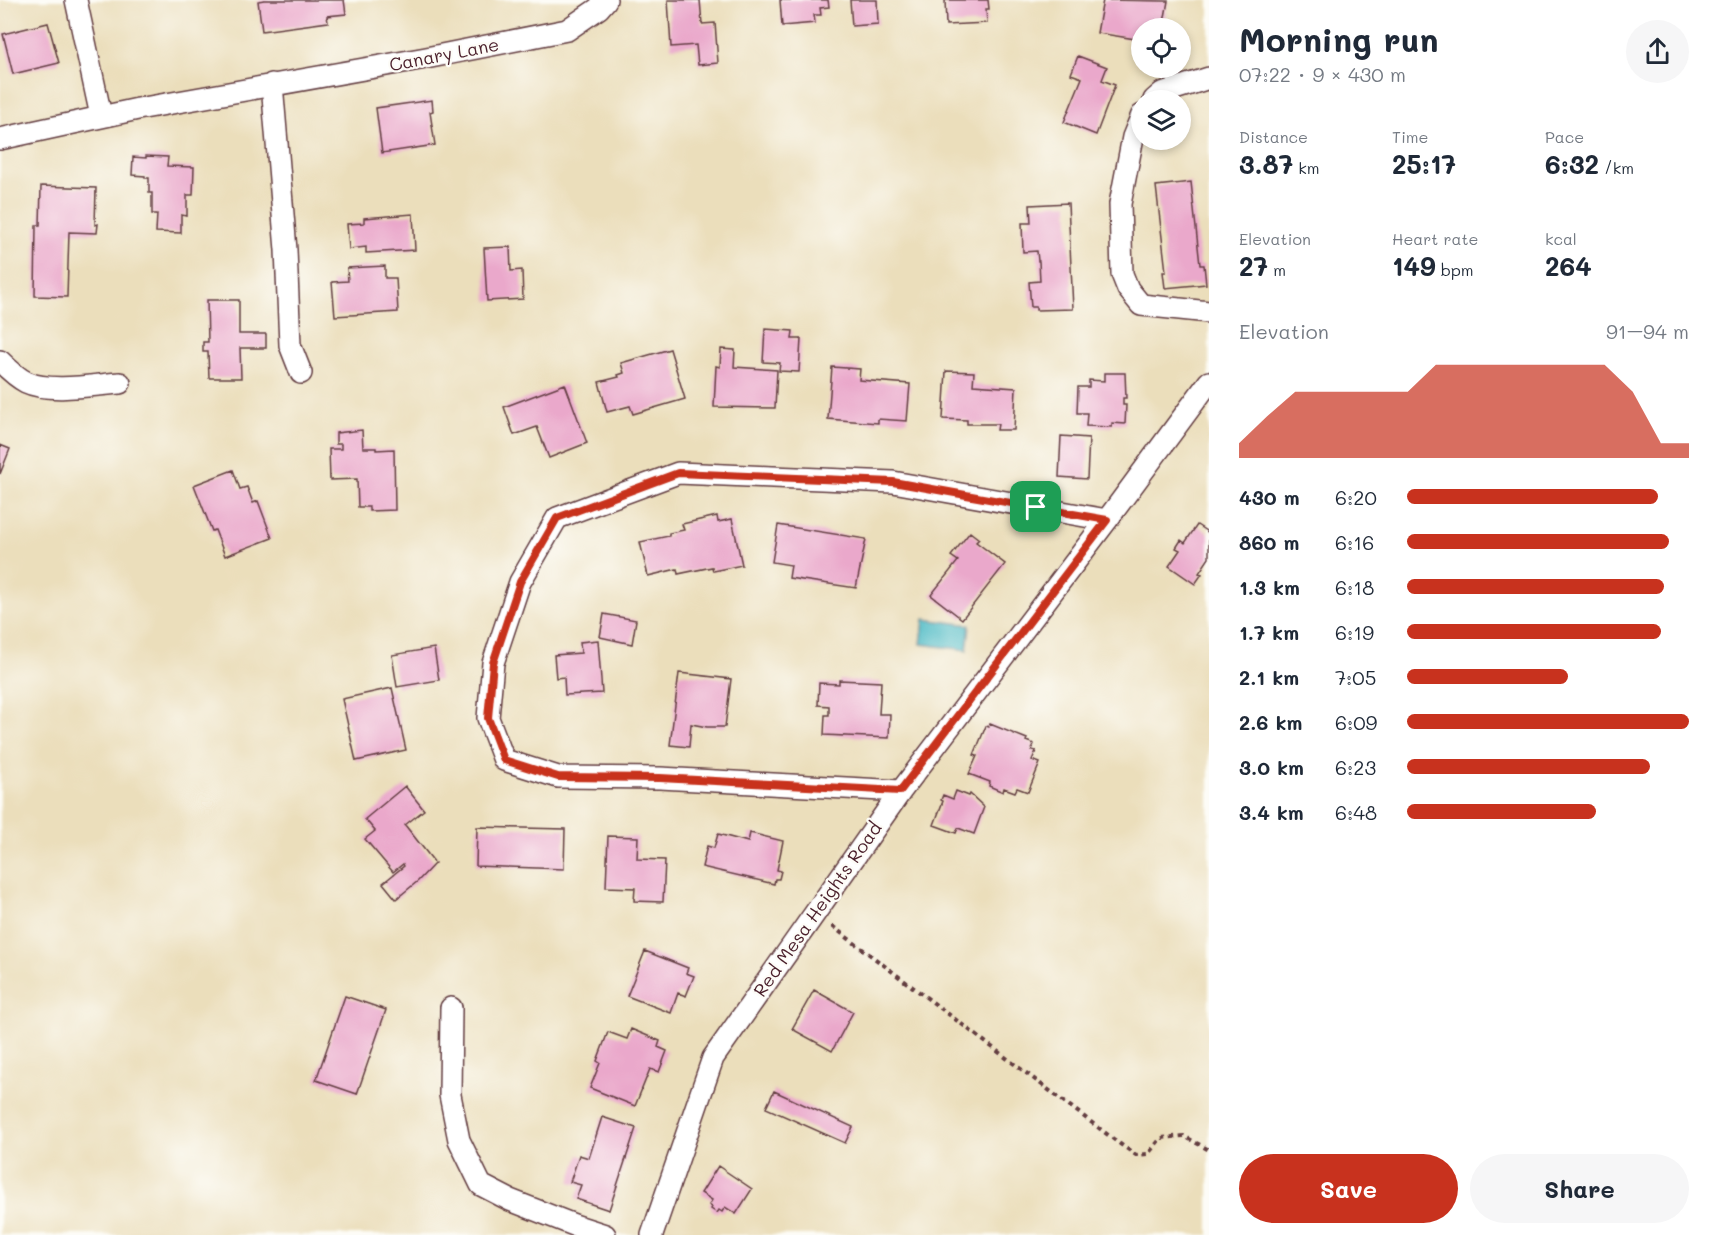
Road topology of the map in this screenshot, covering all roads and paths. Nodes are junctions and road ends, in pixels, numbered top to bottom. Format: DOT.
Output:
graph roads {
  1 [pos="75,0"];
  2 [pos="606,0"];
  3 [pos="1209,78"];
  4 [pos="272,84"];
  5 [pos="1171,90"];
  6 [pos="101,116"];
  7 [pos="0,139"];
  8 [pos="1131,147"];
  9 [pos="1209,312"];
  10 [pos="0,361"];
  11 [pos="301,373"];
  12 [pos="1209,382"];
  13 [pos="120,383"];
  14 [pos="1107,520"];
  15 [pos="900,791"];
  16 [pos="814,913"];
  17 [pos="451,1008"];
  18 [pos="1209,1150"];
  19 [pos="605,1235"];
  20 [pos="652,1235"];
  1 -- 6 [label="street"];
  2 -- 4 [label="street, Canary Lane"];
  3 -- 5 [label="street"];
  4 -- 6 [label="street, Canary Lane"];
  4 -- 11 [label="street"];
  6 -- 7 [label="street, Canary Lane"];
  8 -- 9 [label="street"];
  10 -- 13 [label="street"];
  12 -- 14 [label="street, Red Mesa Heights Road"];
  14 -- 15 [label="street, Red Mesa Heights Road"];
  14 -- 15 [label="street"];
  15 -- 16 [label="street, Red Mesa Heights Road"];
  16 -- 18 [label="path"];
  16 -- 20 [label="street, Red Mesa Heights Road"];
  17 -- 19 [label="street"];
}
